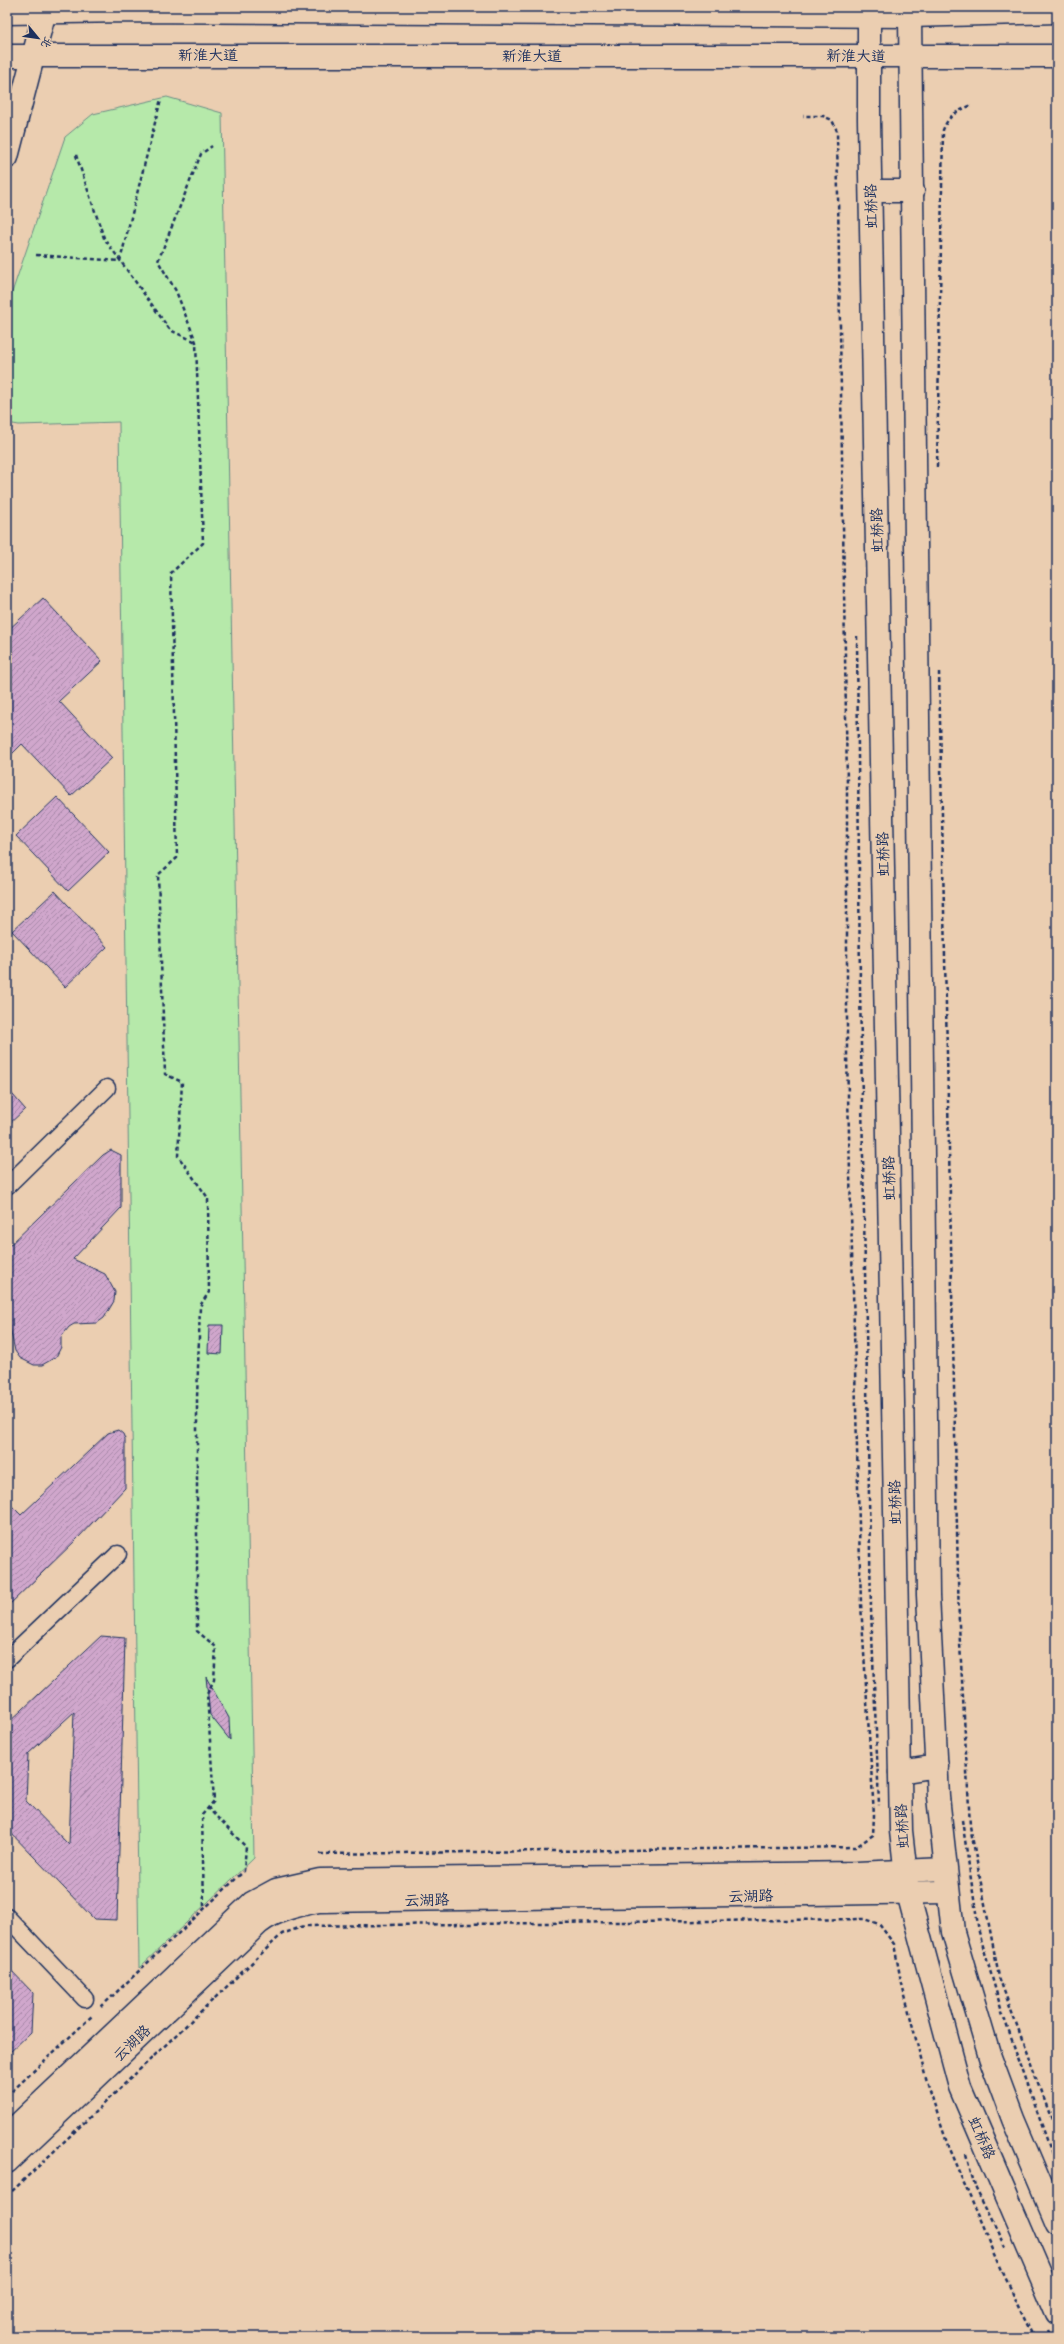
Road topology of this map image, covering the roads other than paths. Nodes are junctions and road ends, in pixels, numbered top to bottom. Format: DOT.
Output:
graph roads {
  1 [pos="46,9"];
  2 [pos="7,12"];
  3 [pos="1057,12"];
  4 [pos="869,16"];
  5 [pos="910,16"];
  6 [pos="35,55"];
  7 [pos="7,56"];
  8 [pos="868,56"];
  9 [pos="1057,56"];
  10 [pos="911,57"];
  11 [pos="7,157"];
  12 [pos="871,191"];
  13 [pos="913,191"];
  14 [pos="107,1088"];
  15 [pos="7,1186"];
  16 [pos="118,1554"];
  17 [pos="7,1659"];
  18 [pos="937,1766"];
  19 [pos="900,1772"];
  20 [pos="945,1869"];
  21 [pos="905,1871"];
  22 [pos="947,1892"];
  23 [pos="908,1893"];
  24 [pos="7,1917"];
  25 [pos="85,1998"];
  26 [pos="974,2003"];
  27 [pos="940,2013"];
  28 [pos="7,2135"];
  29 [pos="7,2162"];
  30 [pos="1057,2223"];
  31 [pos="1057,2313"];
  1 -- 2 [label="main road"];
  1 -- 4 [label="main road"];
  1 -- 6 [label="main road"];
  3 -- 5 [label="main road"];
  4 -- 5 [label="main road"];
  4 -- 8 [label="main road, 虹桥路"];
  5 -- 10 [label="main road"];
  6 -- 7 [label="main road, 新淮大道"];
  6 -- 8 [label="main road, 新淮大道"];
  6 -- 11 [label="main road"];
  8 -- 10 [label="main road, 新淮大道"];
  8 -- 12 [label="main road, 虹桥路"];
  9 -- 10 [label="main road, 新淮大道"];
  10 -- 13 [label="main road"];
  12 -- 13 [label="main road"];
  12 -- 19 [label="main road, 虹桥路"];
  13 -- 18 [label="main road"];
  14 -- 15 [label="street"];
  16 -- 17 [label="street"];
  18 -- 19 [label="main road"];
  18 -- 20 [label="main road"];
  19 -- 21 [label="main road, 虹桥路"];
  20 -- 21 [label="main road, 云湖路"];
  20 -- 22 [label="main road"];
  21 -- 23 [label="main road, 虹桥路"];
  21 -- 28 [label="main road, 云湖路"];
  22 -- 23 [label="main road, 云湖路"];
  22 -- 26 [label="main road"];
  23 -- 27 [label="main road, 虹桥路"];
  23 -- 29 [label="main road, 云湖路"];
  24 -- 25 [label="street"];
  26 -- 27 [label="main road"];
  26 -- 30 [label="main road"];
  27 -- 31 [label="main road, 虹桥路"];
}
